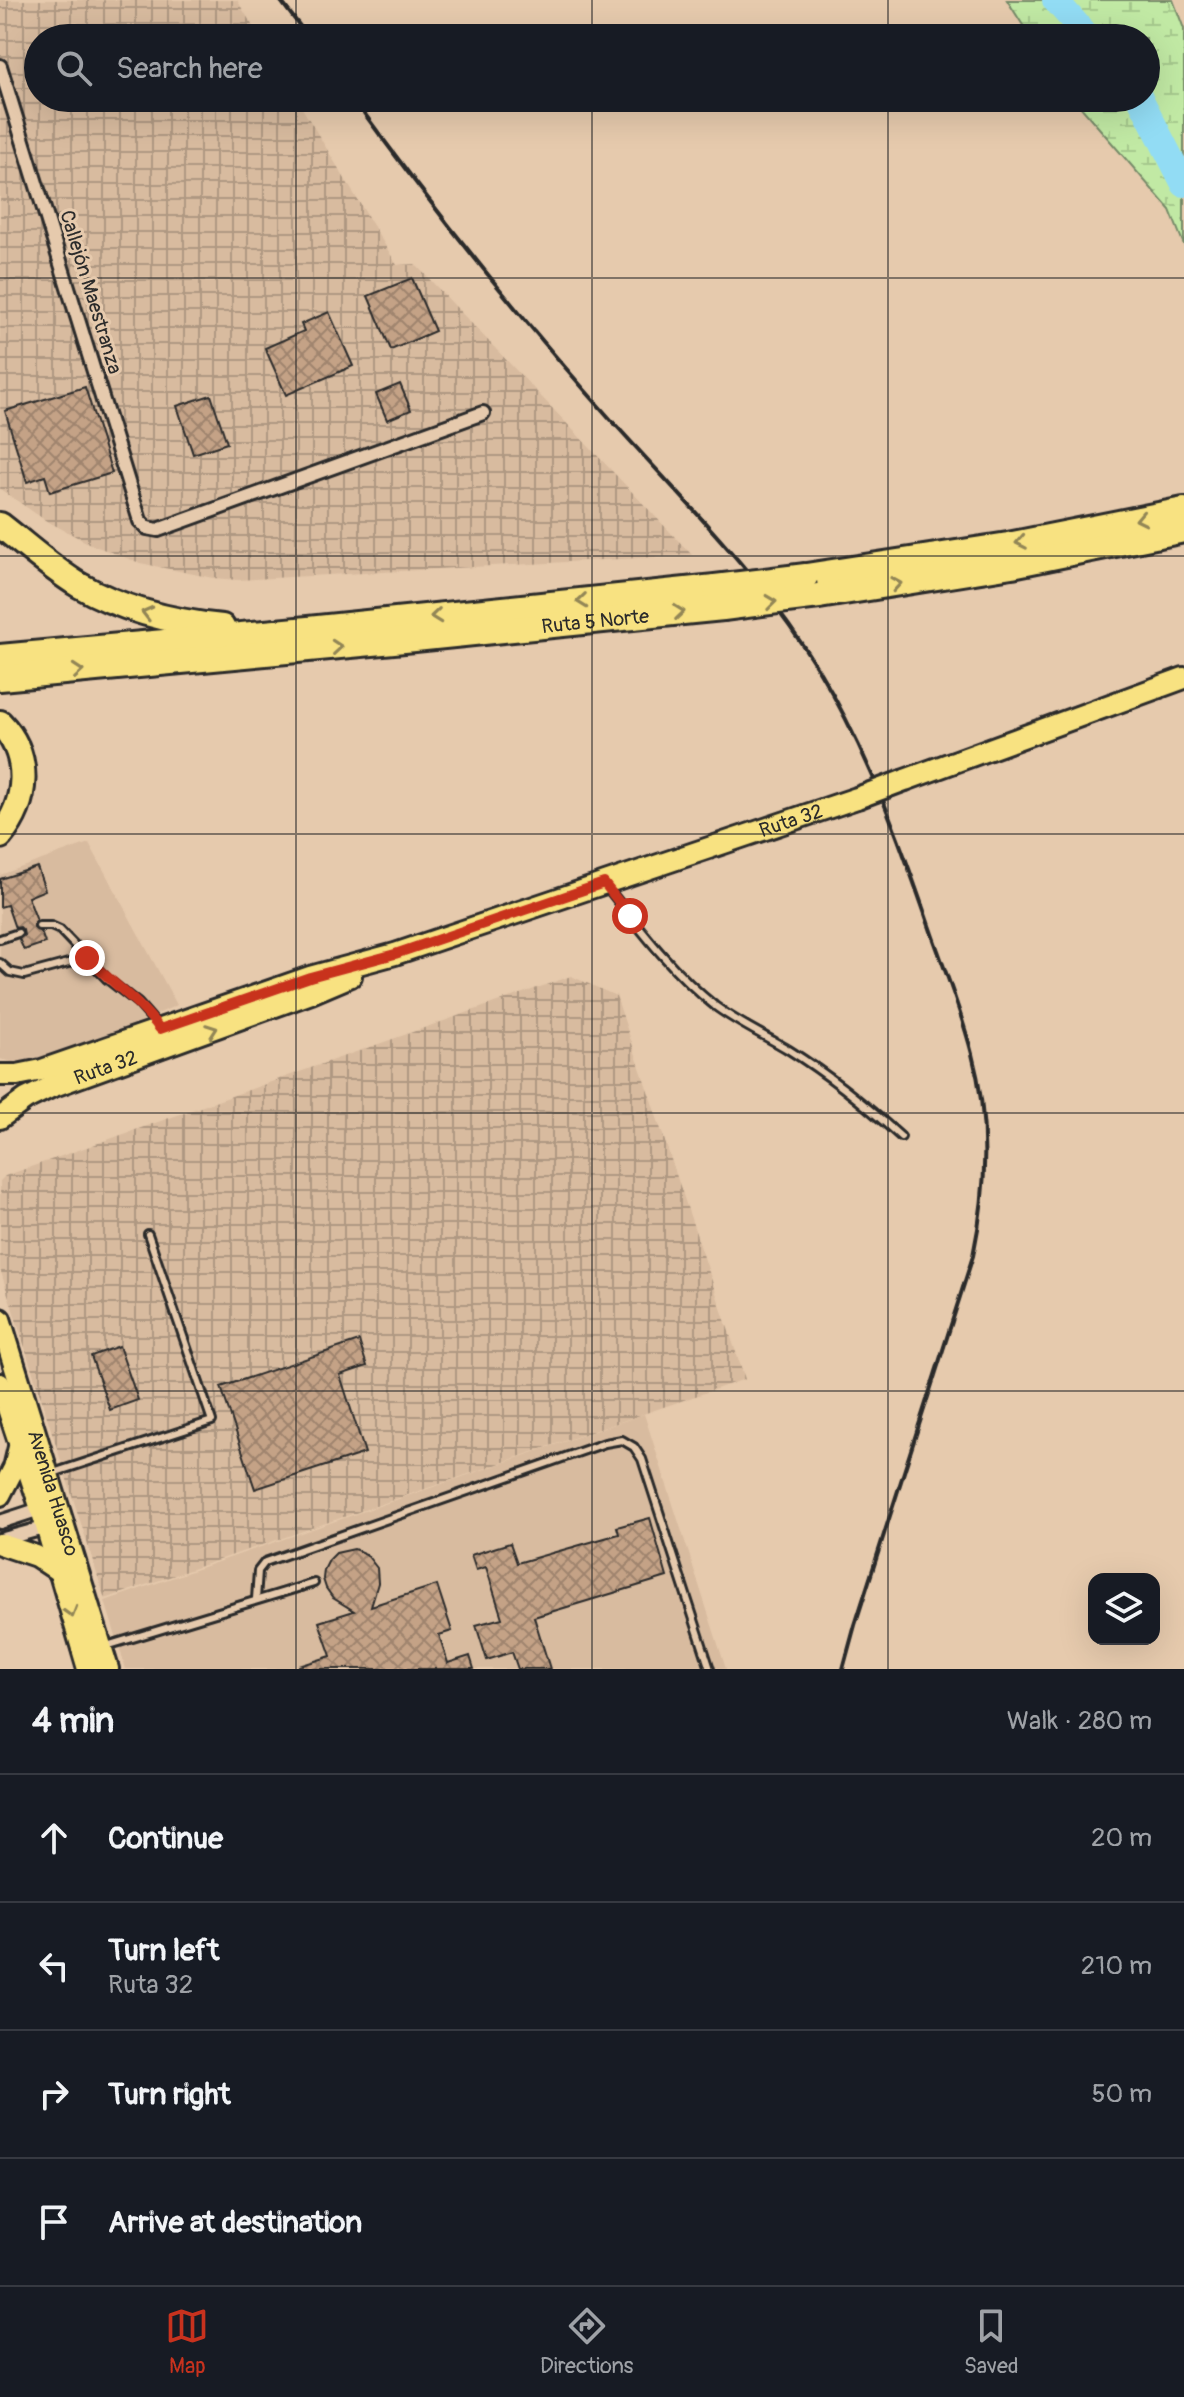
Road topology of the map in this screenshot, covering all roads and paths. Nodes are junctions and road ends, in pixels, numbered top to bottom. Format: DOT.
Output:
graph roads {
  1 [pos="0,66"];
  2 [pos="483,413"];
  3 [pos="1184,510"];
  4 [pos="0,525"];
  5 [pos="1184,530"];
  6 [pos="1102,537"];
  7 [pos="719,597"];
  8 [pos="308,629"];
  9 [pos="0,657"];
  10 [pos="0,678"];
  11 [pos="1184,678"];
  12 [pos="0,723"];
  13 [pos="0,836"];
  14 [pos="604,883"];
  15 [pos="39,926"];
  16 [pos="18,933"];
  17 [pos="0,939"];
  18 [pos="87,958"];
  19 [pos="0,963"];
  20 [pos="163,1038"];
  21 [pos="0,1075"];
  22 [pos="0,1118"];
  23 [pos="901,1137"];
  24 [pos="148,1234"];
  25 [pos="0,1319"];
  26 [pos="0,1384"];
  27 [pos="20,1443"];
  28 [pos="48,1474"];
  29 [pos="0,1495"];
  30 [pos="51,1515"];
  31 [pos="0,1522"];
  32 [pos="0,1542"];
  33 [pos="60,1572"];
  34 [pos="314,1583"];
  35 [pos="256,1599"];
  36 [pos="90,1656"];
  37 [pos="108,1669"];
  38 [pos="710,1669"];
  1 -- 2 [label="street, Callejón Maestranza"];
  3 -- 6 [label="highway, Ruta 5 Norte, one-way"];
  8 -- 4 [label="highway, one-way"];
  5 -- 6 [label="highway, Ruta 5 Norte"];
  6 -- 7 [label="highway, Ruta 5 Norte, bridge"];
  7 -- 8 [label="highway, Ruta 5 Norte, one-way"];
  10 -- 7 [label="highway, Ruta 5 Norte, one-way"];
  8 -- 9 [label="highway, Ruta 5 Norte"];
  11 -- 14 [label="main road, Ruta 32, bridge"];
  12 -- 13 [label="highway"];
  14 -- 20 [label="main road, Ruta 32"];
  14 -- 23 [label="lane"];
  15 -- 18 [label="lane"];
  16 -- 17 [label="lane"];
  18 -- 19 [label="lane"];
  18 -- 20 [label="lane"];
  20 -- 21 [label="main road, Ruta 32"];
  20 -- 22 [label="main road, Ruta 32"];
  24 -- 28 [label="lane"];
  25 -- 28 [label="main road, Avenida Huasco"];
  26 -- 27 [label="main road, Avenida Huasco"];
  27 -- 29 [label="main road"];
  27 -- 30 [label="main road, Avenida Huasco"];
  28 -- 30 [label="main road, Avenida Huasco"];
  30 -- 31 [label="street"];
  30 -- 32 [label="street"];
  30 -- 33 [label="main road, Avenida Huasco"];
  30 -- 36 [label="main road, Avenida Huasco"];
  32 -- 33 [label="main road"];
  33 -- 36 [label="main road, Avenida Huasco, one-way"];
  34 -- 35 [label="lane"];
  35 -- 36 [label="lane"];
  35 -- 38 [label="lane"];
  36 -- 37 [label="main road, Avenida Huasco"];
}
